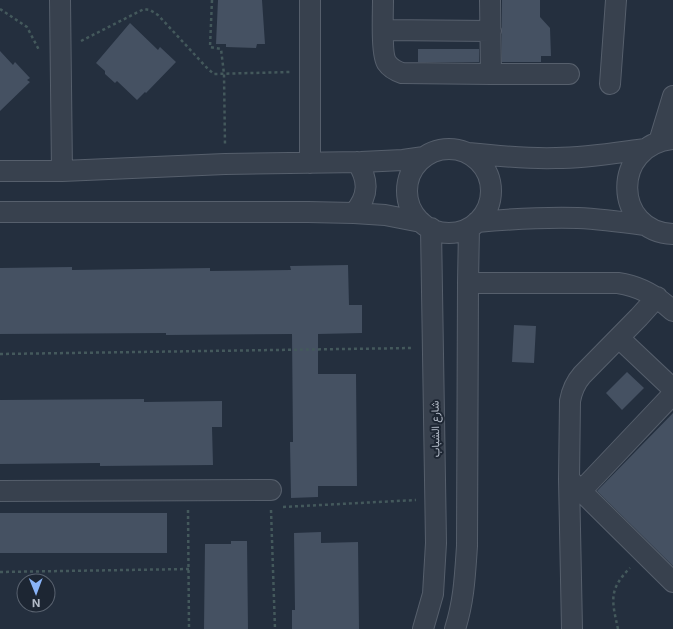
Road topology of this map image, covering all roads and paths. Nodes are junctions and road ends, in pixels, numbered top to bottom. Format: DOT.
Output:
graph roads {
  1 [pos="60,0"];
  2 [pos="212,0"];
  3 [pos="310,0"];
  4 [pos="383,0"];
  5 [pos="490,0"];
  6 [pos="616,0"];
  7 [pos="0,9"];
  8 [pos="383,30"];
  9 [pos="491,31"];
  10 [pos="51,53"];
  11 [pos="310,72"];
  12 [pos="224,74"];
  13 [pos="491,74"];
  14 [pos="569,74"];
  15 [pos="610,84"];
  16 [pos="673,96"];
  17 [pos="659,144"];
  18 [pos="468,152"];
  19 [pos="424,157"];
  20 [pos="357,162"];
  21 [pos="310,163"];
  22 [pos="225,164"];
  23 [pos="0,171"];
  24 [pos="62,171"];
  25 [pos="0,212"];
  26 [pos="354,213"];
  27 [pos="426,225"];
  28 [pos="473,225"];
  29 [pos="645,225"];
  30 [pos="673,234"];
  31 [pos="468,283"];
  32 [pos="657,298"];
  33 [pos="673,311"];
  34 [pos="619,338"];
  35 [pos="433,348"];
  36 [pos="0,354"];
  37 [pos="673,389"];
  38 [pos="673,394"];
  39 [pos="575,485"];
  40 [pos="188,490"];
  41 [pos="0,491"];
  42 [pos="271,499"];
  43 [pos="436,499"];
  44 [pos="645,554"];
  45 [pos="189,569"];
  46 [pos="0,572"];
  47 [pos="673,582"];
  48 [pos="189,629"];
  49 [pos="275,629"];
  50 [pos="423,629"];
  51 [pos="455,629"];
  52 [pos="572,629"];
  53 [pos="618,629"];
  1 -- 10 [label="street"];
  2 -- 12 [label="path"];
  3 -- 11 [label="street"];
  4 -- 8 [label="street"];
  5 -- 9 [label="street"];
  6 -- 15 [label="street"];
  7 -- 10 [label="path"];
  8 -- 9 [label="street"];
  8 -- 13 [label="street"];
  9 -- 13 [label="street"];
  10 -- 12 [label="path"];
  10 -- 24 [label="street"];
  11 -- 12 [label="path"];
  11 -- 21 [label="street"];
  12 -- 22 [label="path"];
  13 -- 14 [label="street"];
  16 -- 17 [label="street"];
  17 -- 18 [label="street"];
  17 -- 29 [label="street"];
  18 -- 19 [label="street"];
  18 -- 28 [label="street"];
  19 -- 20 [label="street"];
  19 -- 27 [label="street"];
  20 -- 21 [label="street"];
  20 -- 26 [label="street"];
  21 -- 22 [label="street"];
  22 -- 24 [label="street"];
  23 -- 24 [label="street"];
  25 -- 26 [label="street"];
  26 -- 27 [label="street"];
  27 -- 28 [label="street"];
  27 -- 35 [label="street, شارع الشباب"];
  28 -- 29 [label="street"];
  28 -- 31 [label="street"];
  29 -- 30 [label="street"];
  31 -- 32 [label="street"];
  31 -- 51 [label="street"];
  32 -- 33 [label="street"];
  32 -- 34 [label="street"];
  34 -- 37 [label="street"];
  34 -- 39 [label="street"];
  35 -- 36 [label="path"];
  35 -- 43 [label="street, شارع الشباب"];
  38 -- 39 [label="street"];
  39 -- 44 [label="street"];
  39 -- 52 [label="street"];
  40 -- 41 [label="street"];
  40 -- 42 [label="street"];
  40 -- 45 [label="path"];
  42 -- 43 [label="path"];
  42 -- 49 [label="path"];
  43 -- 50 [label="street, شارع الشباب"];
  44 -- 47 [label="street"];
  44 -- 53 [label="path"];
  45 -- 46 [label="path"];
  45 -- 48 [label="path"];
}
